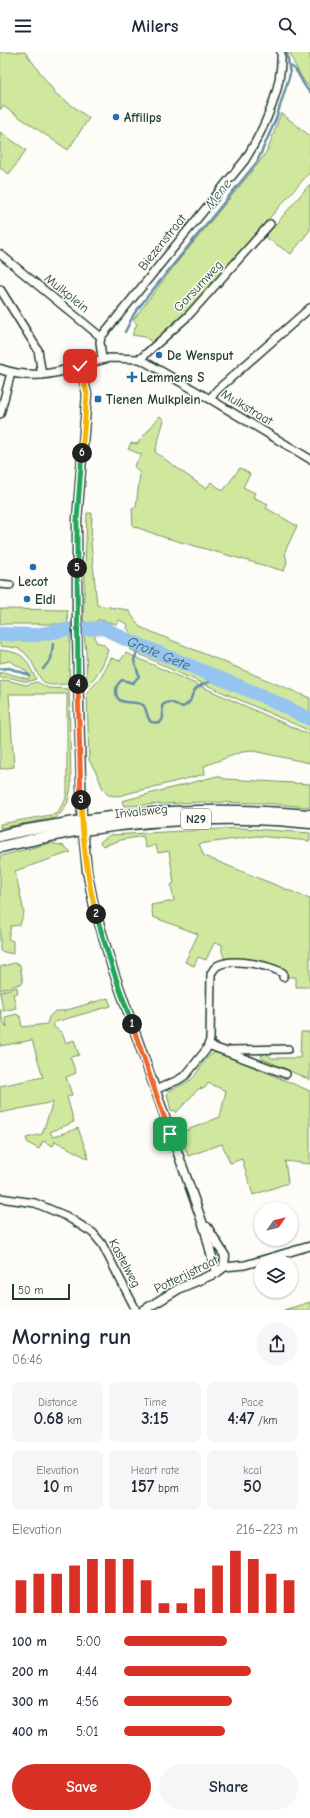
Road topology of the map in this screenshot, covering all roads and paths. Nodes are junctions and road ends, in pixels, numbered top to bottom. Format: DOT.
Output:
graph roads {
  1 [pos="281,52"];
  2 [pos="270,224"];
  3 [pos="0,254"];
  4 [pos="0,289"];
  5 [pos="310,308"];
  6 [pos="101,337"];
  7 [pos="102,359"];
  8 [pos="140,359"];
  9 [pos="80,366"];
  10 [pos="0,369"];
  11 [pos="11,373"];
  12 [pos="42,375"];
  13 [pos="210,399"];
  14 [pos="0,414"];
  15 [pos="310,459"];
  16 [pos="0,584"];
  17 [pos="10,585"];
  18 [pos="310,815"];
  19 [pos="310,824"];
  20 [pos="82,825"];
  21 [pos="0,836"];
  22 [pos="0,847"];
  23 [pos="283,977"];
  24 [pos="208,1044"];
  25 [pos="288,1049"];
  26 [pos="225,1050"];
  27 [pos="286,1074"];
  28 [pos="154,1090"];
  29 [pos="0,1198"];
  30 [pos="198,1210"];
  31 [pos="310,1246"];
  32 [pos="224,1267"];
  33 [pos="216,1273"];
  34 [pos="136,1310"];
  35 [pos="144,1310"];
  1 -- 6 [label="street, Biezenstraat"];
  2 -- 8 [label="street, Gorsumweg"];
  3 -- 6 [label="street, Mulkplein"];
  4 -- 12 [label="street"];
  5 -- 13 [label="street"];
  6 -- 7 [label="street"];
  7 -- 8 [label="street, Mulkstraat"];
  7 -- 9 [label="street, Mulkstraat"];
  8 -- 13 [label="street, Mulkstraat"];
  9 -- 12 [label="street"];
  9 -- 20 [label="street"];
  10 -- 11 [label="street"];
  11 -- 12 [label="street"];
  11 -- 14 [label="street"];
  13 -- 15 [label="street, Mulkstraat"];
  16 -- 17 [label="street"];
  18 -- 20 [label="main road, Invalsweg / N29"];
  19 -- 20 [label="main road, Invalsweg / N29"];
  20 -- 21 [label="main road, Invalsweg / N29"];
  20 -- 22 [label="main road, Invalsweg / N29"];
  20 -- 28 [label="street"];
  23 -- 24 [label="street"];
  24 -- 26 [label="street"];
  24 -- 28 [label="street"];
  25 -- 26 [label="street"];
  26 -- 27 [label="street"];
  28 -- 30 [label="street"];
  29 -- 34 [label="street, Kastelweg"];
  30 -- 32 [label="street"];
  30 -- 33 [label="street"];
  31 -- 32 [label="street, Potterijstraat"];
  32 -- 33 [label="street, Potterijstraat"];
  33 -- 35 [label="street, Potterijstraat"];
}
